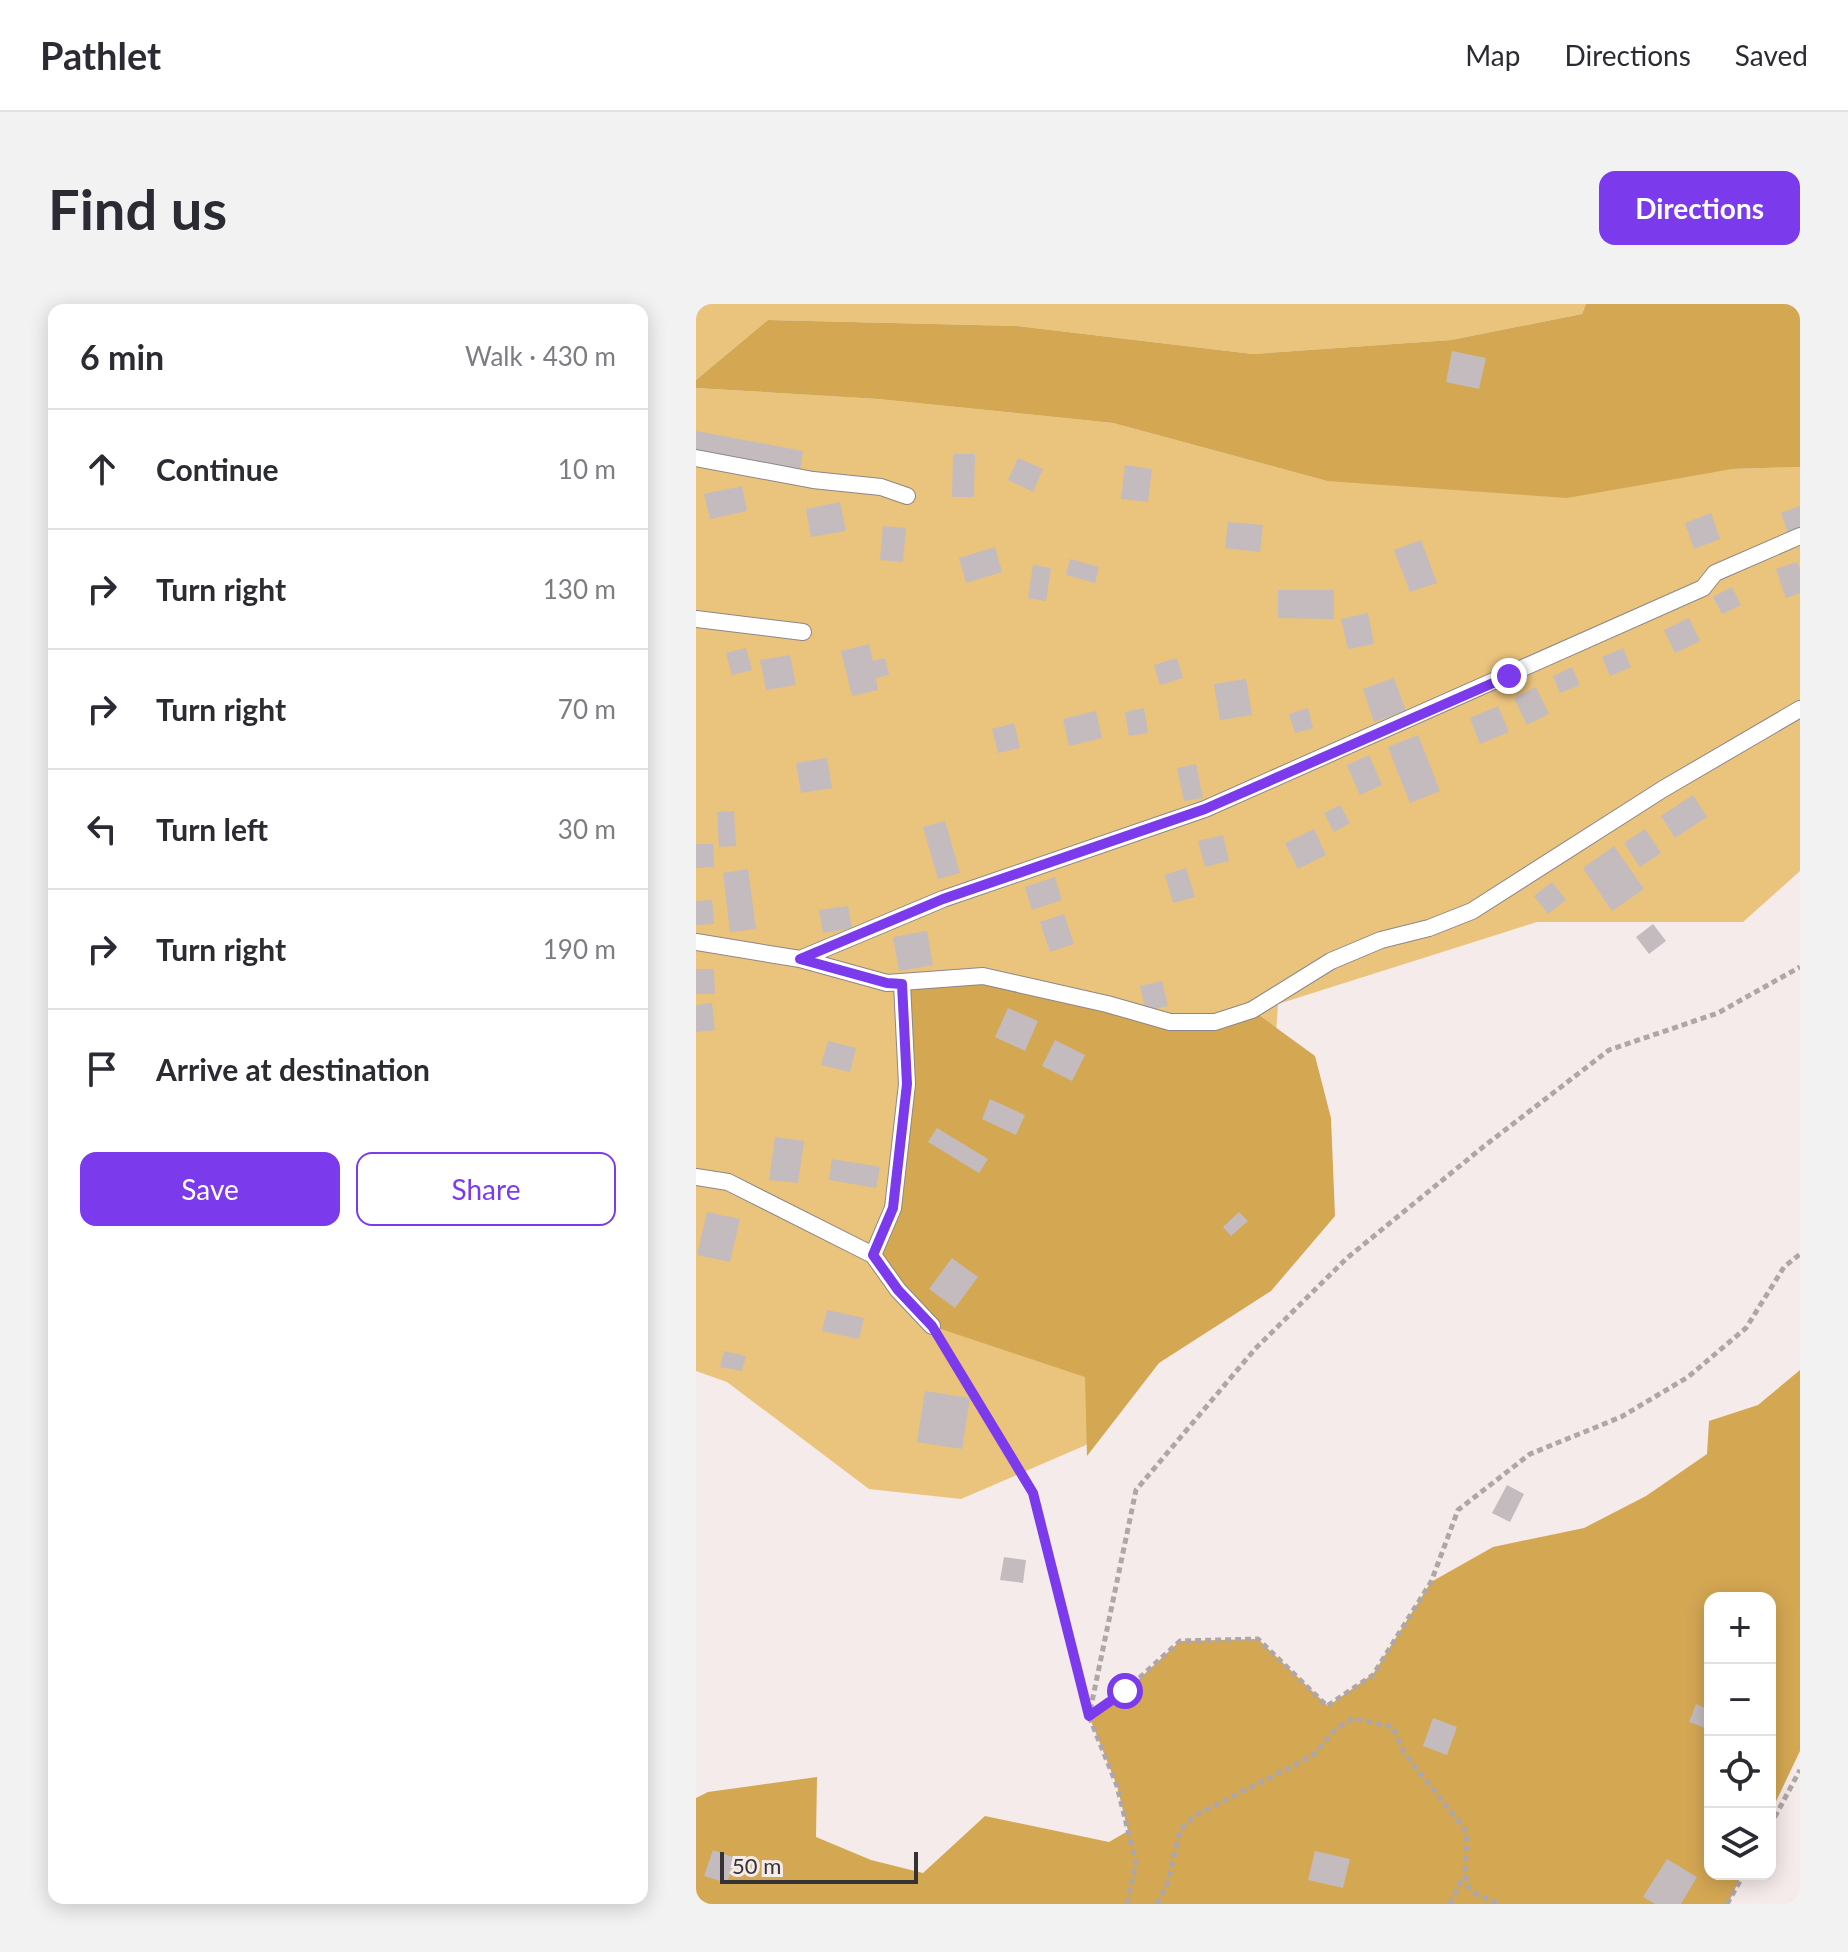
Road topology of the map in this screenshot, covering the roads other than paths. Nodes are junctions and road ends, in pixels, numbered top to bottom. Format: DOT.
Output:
graph roads {
  1 [pos="696,458"];
  2 [pos="907,496"];
  3 [pos="1800,536"];
  4 [pos="696,619"];
  5 [pos="803,632"];
  6 [pos="1800,709"];
  7 [pos="696,942"];
  8 [pos="800,959"];
  9 [pos="902,984"];
  10 [pos="696,1177"];
  11 [pos="873,1255"];
  12 [pos="932,1326"];
  1 -- 2 [label="lane"];
  3 -- 8 [label="lane"];
  4 -- 5 [label="lane"];
  6 -- 9 [label="lane"];
  7 -- 8 [label="lane"];
  8 -- 9 [label="lane"];
  9 -- 11 [label="lane"];
  10 -- 11 [label="lane"];
  11 -- 12 [label="lane"];
}
